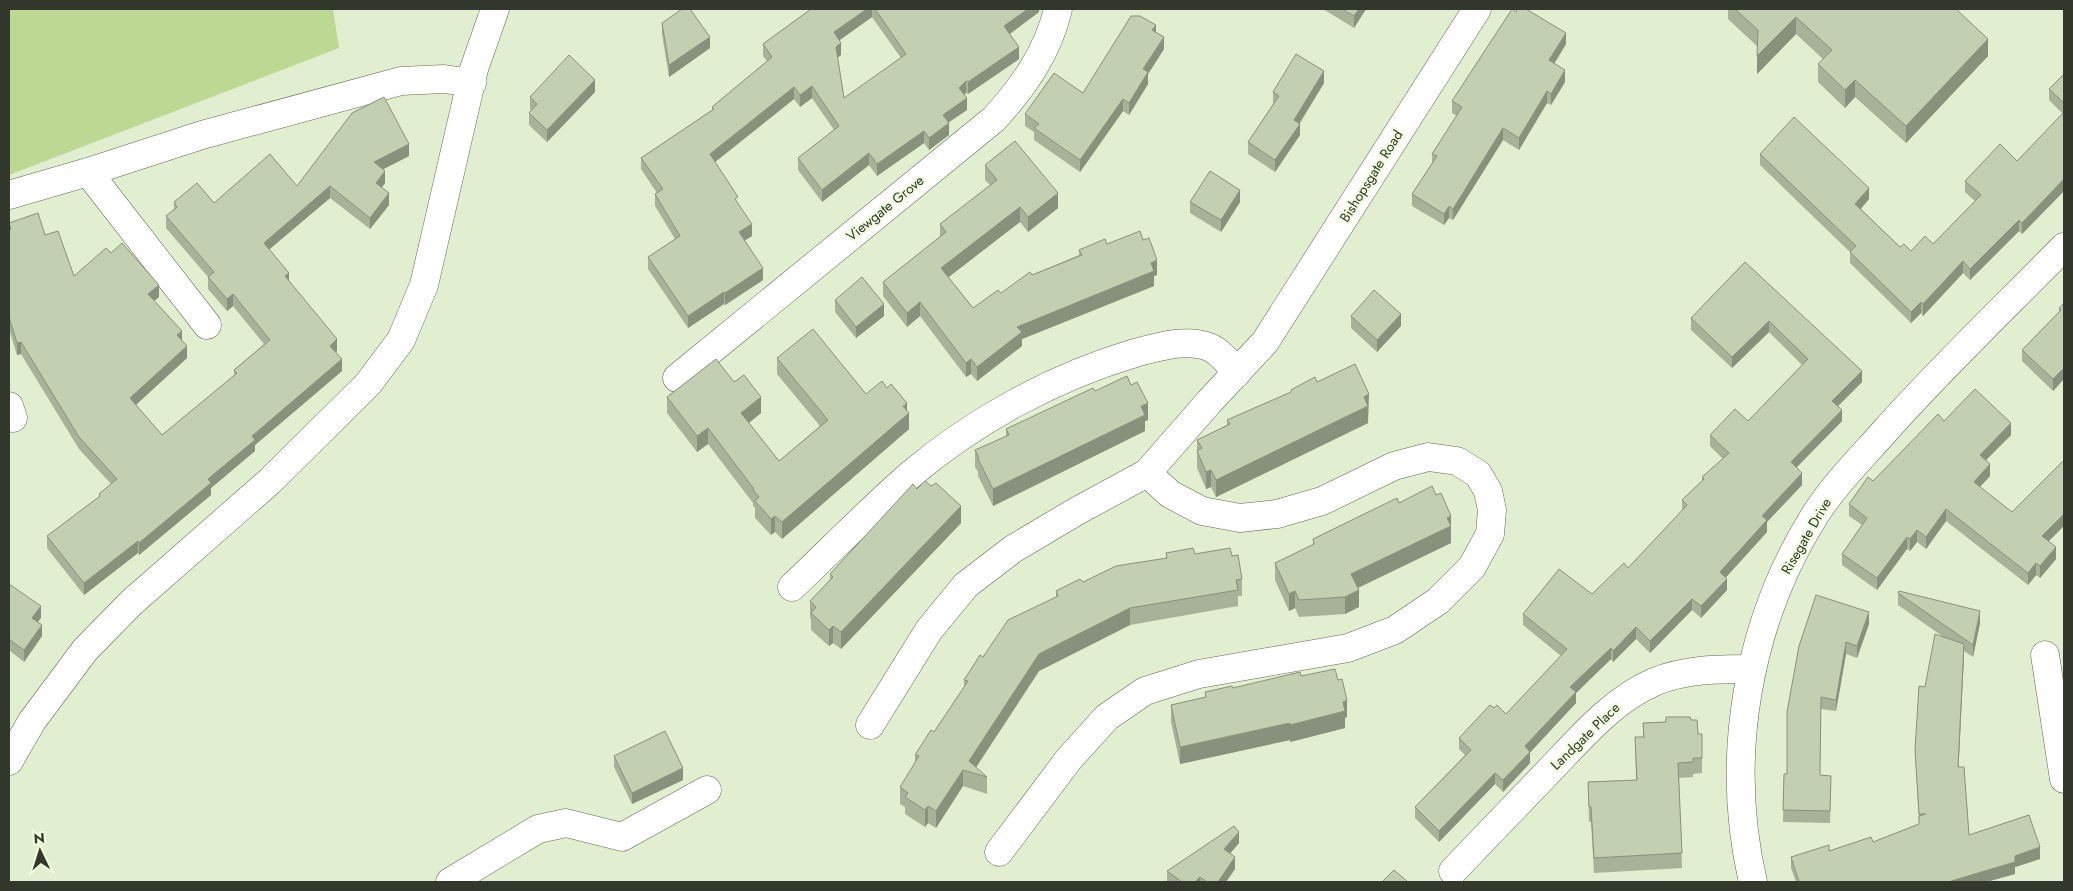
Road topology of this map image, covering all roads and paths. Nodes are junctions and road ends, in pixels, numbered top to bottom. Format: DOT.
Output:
graph roads {
  1 [pos="495,9"];
  2 [pos="1058,9"];
  3 [pos="1477,9"];
  4 [pos="472,83"];
  5 [pos="88,172"];
  6 [pos="9,196"];
  7 [pos="2064,247"];
  8 [pos="207,326"];
  9 [pos="1237,373"];
  10 [pos="677,378"];
  11 [pos="1147,473"];
  12 [pos="792,588"];
  13 [pos="2045,655"];
  14 [pos="1752,669"];
  15 [pos="870,725"];
  16 [pos="9,761"];
  17 [pos="2064,779"];
  18 [pos="707,790"];
  19 [pos="999,852"];
  20 [pos="1453,871"];
  21 [pos="450,882"];
  22 [pos="1752,882"];
  1 -- 4 [label="street"];
  2 -- 10 [label="street, Viewgate Grove"];
  3 -- 9 [label="street, Bishopsgate Road"];
  4 -- 5 [label="street"];
  4 -- 16 [label="street"];
  5 -- 6 [label="street"];
  5 -- 8 [label="street"];
  7 -- 14 [label="street, Risegate Drive"];
  9 -- 11 [label="street, Bishopsgate Road"];
  9 -- 12 [label="street"];
  11 -- 15 [label="street"];
  11 -- 19 [label="street"];
  13 -- 17 [label="street"];
  14 -- 20 [label="street, Landgate Place"];
  14 -- 22 [label="street, Risegate Drive"];
  18 -- 21 [label="street"];
}
